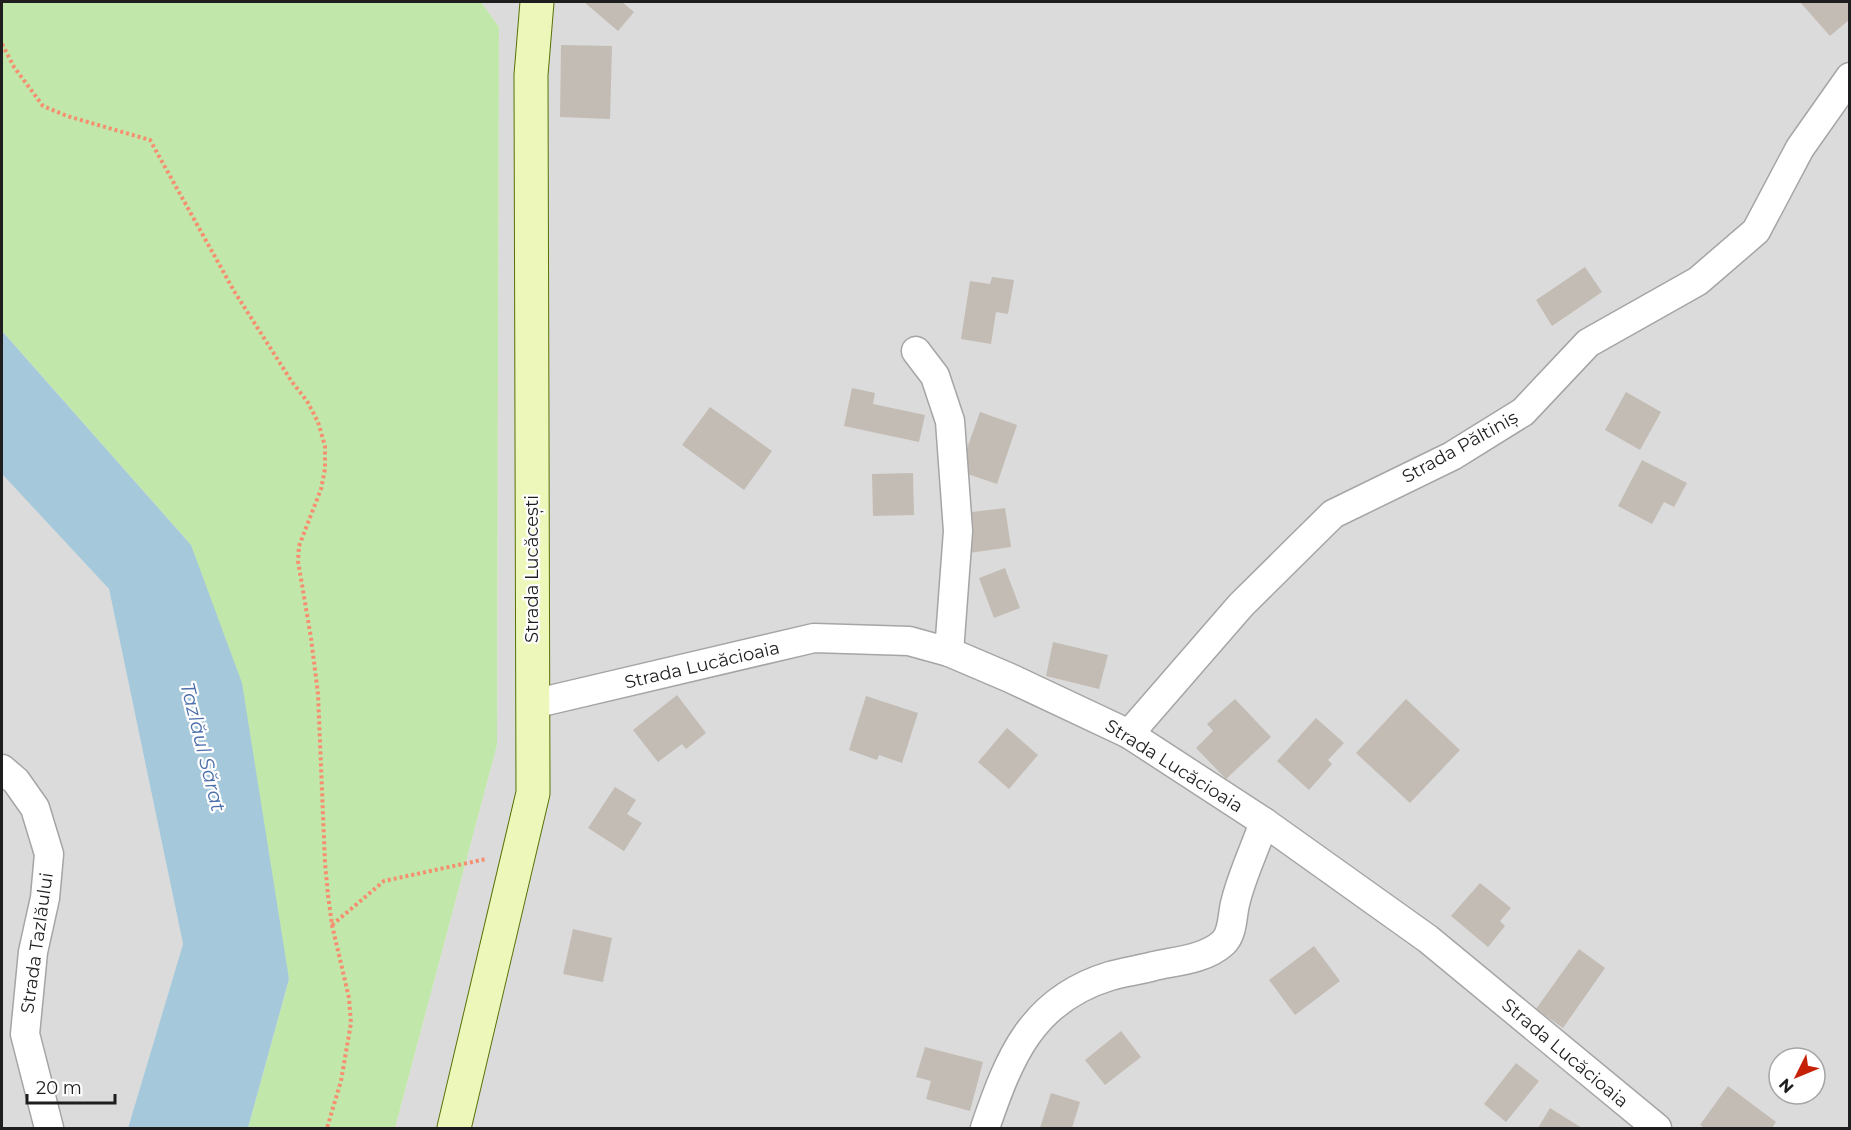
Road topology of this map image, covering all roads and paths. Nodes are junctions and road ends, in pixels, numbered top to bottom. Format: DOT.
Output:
graph roads {
  1 [pos="537,2"];
  2 [pos="2,44"];
  3 [pos="1850,77"];
  4 [pos="916,351"];
  5 [pos="949,652"];
  6 [pos="533,704"];
  7 [pos="1129,734"];
  8 [pos="2,769"];
  9 [pos="1264,822"];
  10 [pos="518,859"];
  11 [pos="332,925"];
  12 [pos="49,1128"];
  13 [pos="327,1128"];
  14 [pos="454,1128"];
  15 [pos="985,1128"];
  16 [pos="1657,1128"];
  1 -- 6 [label="main road, Strada Lucăcești"];
  2 -- 11 [label="path"];
  3 -- 7 [label="street, Strada Păltiniș"];
  4 -- 5 [label="street"];
  5 -- 6 [label="street, Strada Lucăcioaia"];
  5 -- 7 [label="street, Strada Lucăcioaia"];
  6 -- 10 [label="main road, Strada Lucăcești"];
  7 -- 9 [label="street, Strada Lucăcioaia"];
  8 -- 12 [label="street, Strada Tazlăului"];
  9 -- 15 [label="street"];
  9 -- 16 [label="street, Strada Lucăcioaia"];
  10 -- 11 [label="path"];
  10 -- 14 [label="main road, Strada Lucăcești"];
  11 -- 13 [label="path"];
}
